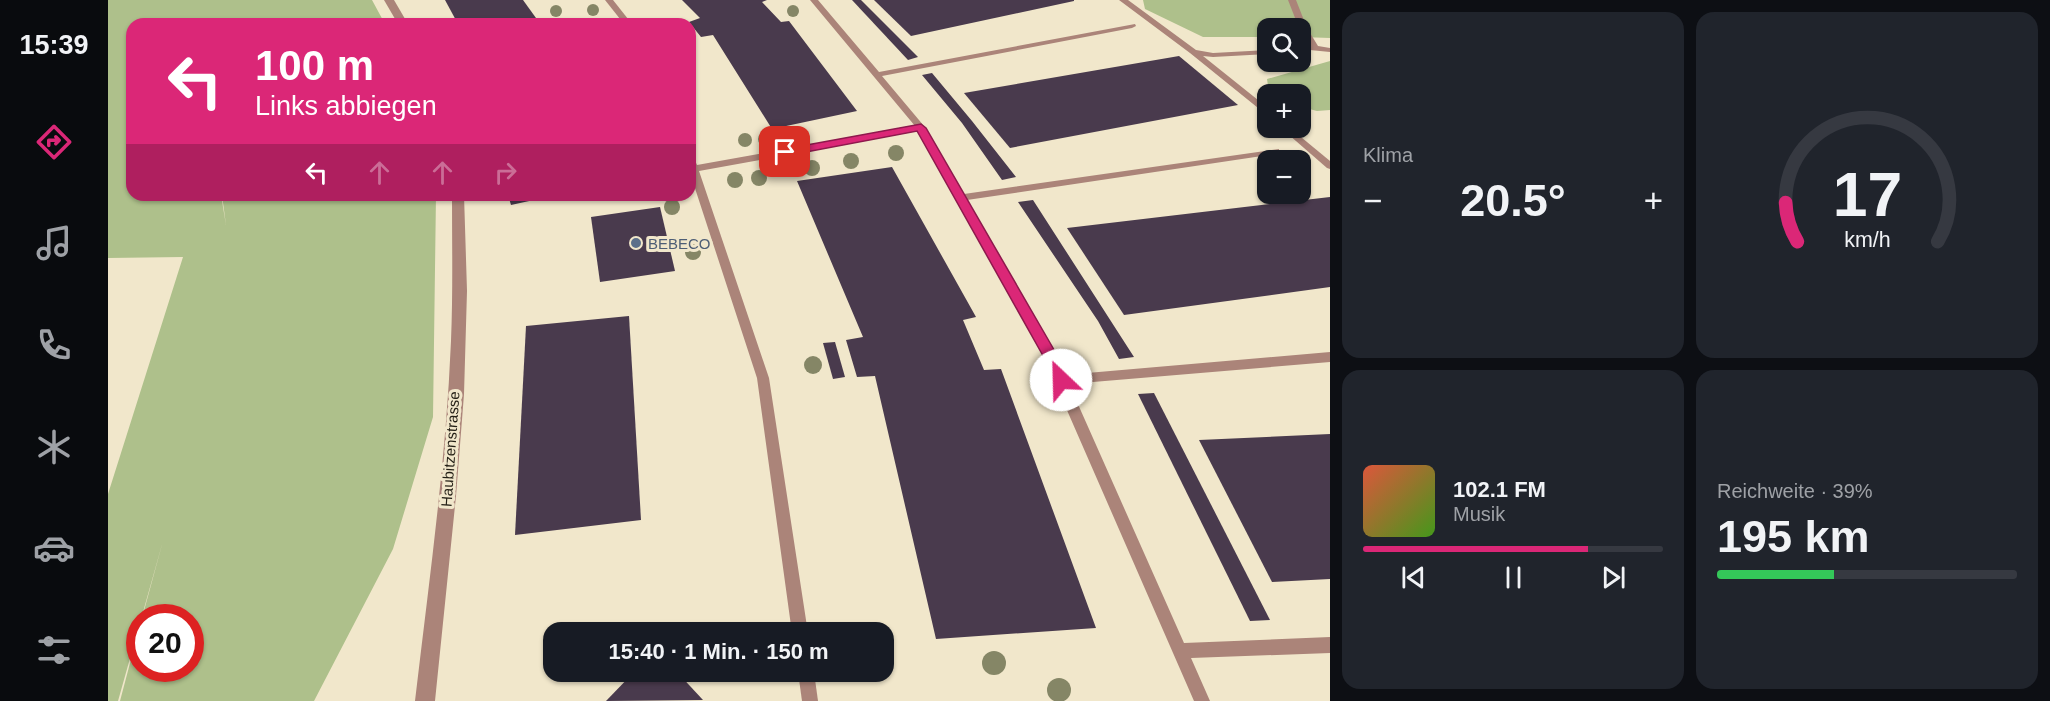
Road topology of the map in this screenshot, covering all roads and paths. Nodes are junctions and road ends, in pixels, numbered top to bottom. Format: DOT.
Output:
graph roads {
  1 [pos="389,0"];
  2 [pos="609,0"];
  3 [pos="814,0"];
  4 [pos="1123,0"];
  5 [pos="1292,0"];
  6 [pos="400,18"];
  7 [pos="623,18"];
  8 [pos="1132,26"];
  9 [pos="1311,47"];
  10 [pos="1315,48"];
  11 [pos="1330,50"];
  12 [pos="1194,52"];
  13 [pos="1257,53"];
  14 [pos="876,75"];
  15 [pos="1257,104"];
  16 [pos="921,128"];
  17 [pos="1297,138"];
  18 [pos="1257,154"];
  19 [pos="696,162"];
  20 [pos="1330,166"];
  21 [pos="696,175"];
  22 [pos="961,198"];
  23 [pos="458,201"];
  24 [pos="1330,357"];
  25 [pos="1061,380"];
  26 [pos="798,622"];
  27 [pos="1330,645"];
  28 [pos="1180,651"];
  29 [pos="807,682"];
  30 [pos="425,701"];
  31 [pos="810,701"];
  32 [pos="1202,701"];
  1 -- 6 [label="street"];
  2 -- 7 [label="lane"];
  3 -- 14 [label="lane"];
  4 -- 12 [label="lane"];
  5 -- 10 [label="lane"];
  8 -- 14 [label="lane"];
  9 -- 10 [label="lane"];
  10 -- 11 [label="lane"];
  12 -- 13 [label="lane"];
  12 -- 15 [label="lane"];
  14 -- 16 [label="lane"];
  16 -- 19 [label="lane"];
  16 -- 22 [label="lane"];
  17 -- 20 [label="lane"];
  18 -- 22 [label="lane"];
  21 -- 26 [label="lane"];
  22 -- 25 [label="lane"];
  23 -- 30 [label="street, Haubitzenstrasse"];
  24 -- 25 [label="lane"];
  25 -- 28 [label="lane"];
  27 -- 28 [label="lane"];
  28 -- 32 [label="lane"];
  29 -- 31 [label="lane"];
}
